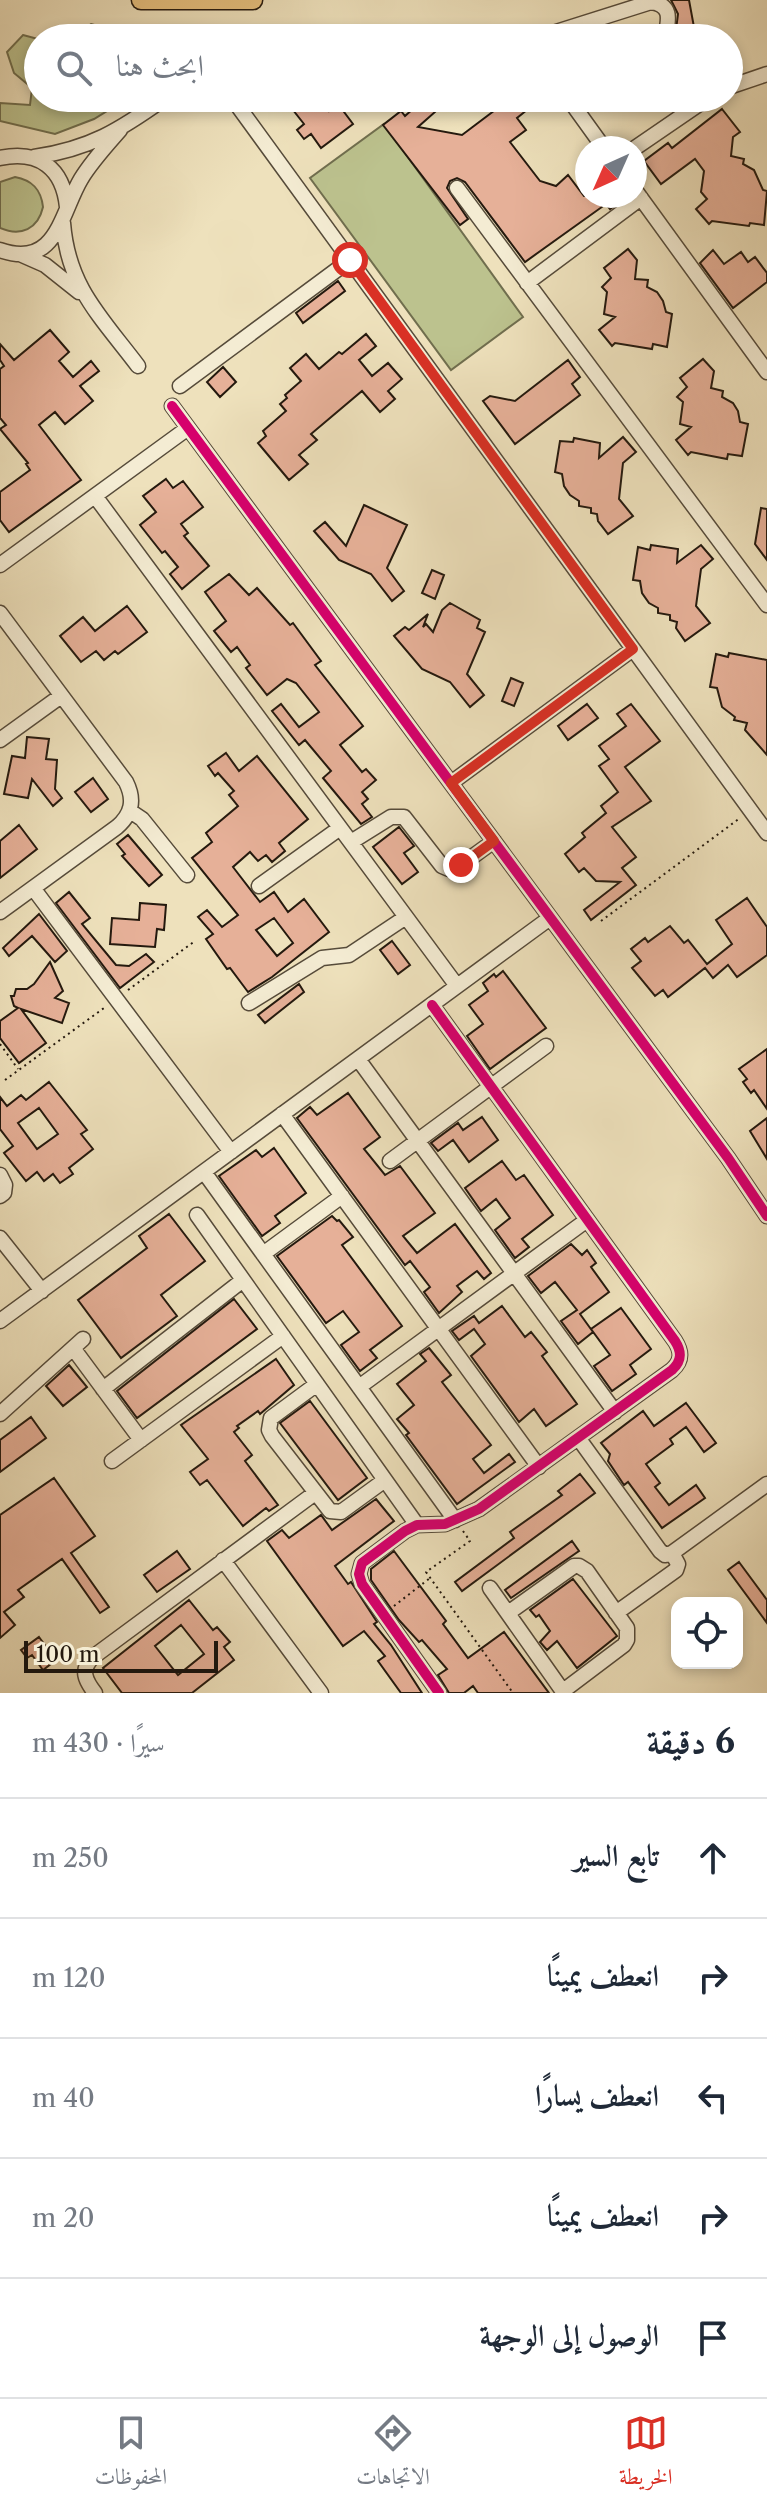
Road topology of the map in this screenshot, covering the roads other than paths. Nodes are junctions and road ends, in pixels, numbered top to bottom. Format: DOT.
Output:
graph roads {
  1 [pos="141,0"];
  2 [pos="253,0"];
  3 [pos="574,24"];
  4 [pos="669,24"];
  5 [pos="767,74"];
  6 [pos="743,82"];
  7 [pos="145,112"];
  8 [pos="242,112"];
  9 [pos="578,112"];
  10 [pos="678,112"];
  11 [pos="120,130"];
  12 [pos="595,136"];
  13 [pos="647,138"];
  14 [pos="34,157"];
  15 [pos="0,158"];
  16 [pos="457,188"];
  17 [pos="647,206"];
  18 [pos="621,208"];
  19 [pos="65,215"];
  20 [pos="1,251"];
  21 [pos="19,254"];
  22 [pos="350,260"];
  23 [pos="527,283"];
  24 [pos="89,302"];
  25 [pos="138,366"];
  26 [pos="767,372"];
  27 [pos="180,386"];
  28 [pos="172,406"];
  29 [pos="188,428"];
  30 [pos="95,496"];
  31 [pos="0,565"];
  32 [pos="767,605"];
  33 [pos="0,613"];
  34 [pos="633,649"];
  35 [pos="61,696"];
  36 [pos="0,740"];
  37 [pos="451,783"];
  38 [pos="130,811"];
  39 [pos="340,828"];
  40 [pos="767,833"];
  41 [pos="494,841"];
  42 [pos="351,842"];
  43 [pos="187,875"];
  44 [pos="259,886"];
  45 [pos="33,888"];
  46 [pos="0,912"];
  47 [pos="406,917"];
  48 [pos="550,918"];
  49 [pos="457,986"];
  50 [pos="249,1003"];
  51 [pos="432,1005"];
  52 [pos="546,1046"];
  53 [pos="358,1059"];
  54 [pos="491,1087"];
  55 [pos="282,1114"];
  56 [pos="417,1141"];
  57 [pos="231,1152"];
  58 [pos="390,1161"];
  59 [pos="204,1172"];
  60 [pos="0,1175"];
  61 [pos="0,1196"];
  62 [pos="342,1196"];
  63 [pos="197,1215"];
  64 [pos="767,1216"];
  65 [pos="587,1220"];
  66 [pos="0,1238"];
  67 [pos="263,1254"];
  68 [pos="514,1273"];
  69 [pos="243,1280"];
  70 [pos="42,1291"];
  71 [pos="0,1321"];
  72 [pos="438,1329"];
  73 [pos="283,1336"];
  74 [pos="317,1384"];
  75 [pos="359,1387"];
  76 [pos="103,1389"];
  77 [pos="615,1412"];
  78 [pos="0,1414"];
  79 [pos="579,1439"];
  80 [pos="141,1440"];
  81 [pos="112,1461"];
  82 [pos="539,1467"];
  83 [pos="385,1480"];
  84 [pos="767,1484"];
  85 [pos="315,1493"];
  86 [pos="455,1520"];
  87 [pos="417,1525"];
  88 [pos="672,1553"];
  89 [pos="223,1560"];
  90 [pos="490,1588"];
  91 [pos="508,1613"];
  92 [pos="616,1613"];
  93 [pos="563,1692"];
  94 [pos="95,1693"];
  95 [pos="321,1693"];
  96 [pos="439,1693"];
  1 -- 2 [label="main road"];
  3 -- 4 [label="street"];
  5 -- 6 [label="street"];
  7 -- 11 [label="street"];
  8 -- 22 [label="street"];
  9 -- 12 [label="street"];
  10 -- 13 [label="street"];
  11 -- 14 [label="street"];
  11 -- 19 [label="street"];
  14 -- 15 [label="street"];
  14 -- 19 [label="street"];
  16 -- 23 [label="street"];
  17 -- 26 [label="street"];
  18 -- 23 [label="street"];
  19 -- 21 [label="street"];
  19 -- 24 [label="street"];
  20 -- 21 [label="street"];
  21 -- 24 [label="street"];
  22 -- 27 [label="street"];
  22 -- 34 [label="street"];
  23 -- 32 [label="street"];
  24 -- 25 [label="street"];
  28 -- 29 [label="street"];
  29 -- 30 [label="street"];
  29 -- 37 [label="street"];
  30 -- 31 [label="street"];
  30 -- 39 [label="street"];
  33 -- 35 [label="street"];
  34 -- 37 [label="street"];
  34 -- 40 [label="street"];
  35 -- 36 [label="street"];
  35 -- 38 [label="street"];
  37 -- 41 [label="street"];
  38 -- 43 [label="street"];
  38 -- 45 [label="street"];
  39 -- 42 [label="street"];
  39 -- 44 [label="street"];
  41 -- 42 [label="street"];
  41 -- 48 [label="street"];
  42 -- 47 [label="street"];
  45 -- 46 [label="street"];
  45 -- 57 [label="street"];
  47 -- 49 [label="street"];
  47 -- 50 [label="street"];
  48 -- 49 [label="street"];
  48 -- 64 [label="street"];
  49 -- 51 [label="street"];
  51 -- 53 [label="street"];
  51 -- 54 [label="street"];
  52 -- 54 [label="street"];
  53 -- 55 [label="street"];
  53 -- 56 [label="street"];
  54 -- 56 [label="street"];
  54 -- 65 [label="street"];
  55 -- 57 [label="street"];
  55 -- 62 [label="street"];
  56 -- 58 [label="street"];
  56 -- 68 [label="street"];
  57 -- 59 [label="street"];
  59 -- 67 [label="street"];
  59 -- 70 [label="street"];
  60 -- 61 [label="street"];
  62 -- 67 [label="street"];
  62 -- 72 [label="street"];
  63 -- 69 [label="street"];
  65 -- 68 [label="street"];
  65 -- 77 [label="street"];
  66 -- 70 [label="street"];
  67 -- 75 [label="street"];
  68 -- 72 [label="street"];
  68 -- 77 [label="street"];
  69 -- 73 [label="street"];
  69 -- 76 [label="street"];
  70 -- 71 [label="street"];
  72 -- 75 [label="street"];
  72 -- 82 [label="street"];
  73 -- 74 [label="street"];
  73 -- 80 [label="street"];
  74 -- 83 [label="street"];
  74 -- 85 [label="street"];
  75 -- 86 [label="street"];
  76 -- 78 [label="street"];
  76 -- 80 [label="street"];
  77 -- 79 [label="street"];
  79 -- 82 [label="street"];
  79 -- 88 [label="street"];
  80 -- 81 [label="street"];
  82 -- 86 [label="street"];
  83 -- 85 [label="street"];
  83 -- 87 [label="street"];
  84 -- 88 [label="street"];
  85 -- 89 [label="street"];
  86 -- 87 [label="street"];
  87 -- 96 [label="street"];
  88 -- 92 [label="street"];
  89 -- 94 [label="street"];
  89 -- 95 [label="street"];
  90 -- 91 [label="street"];
  91 -- 92 [label="street"];
  91 -- 93 [label="street"];
  92 -- 93 [label="street"];
}
